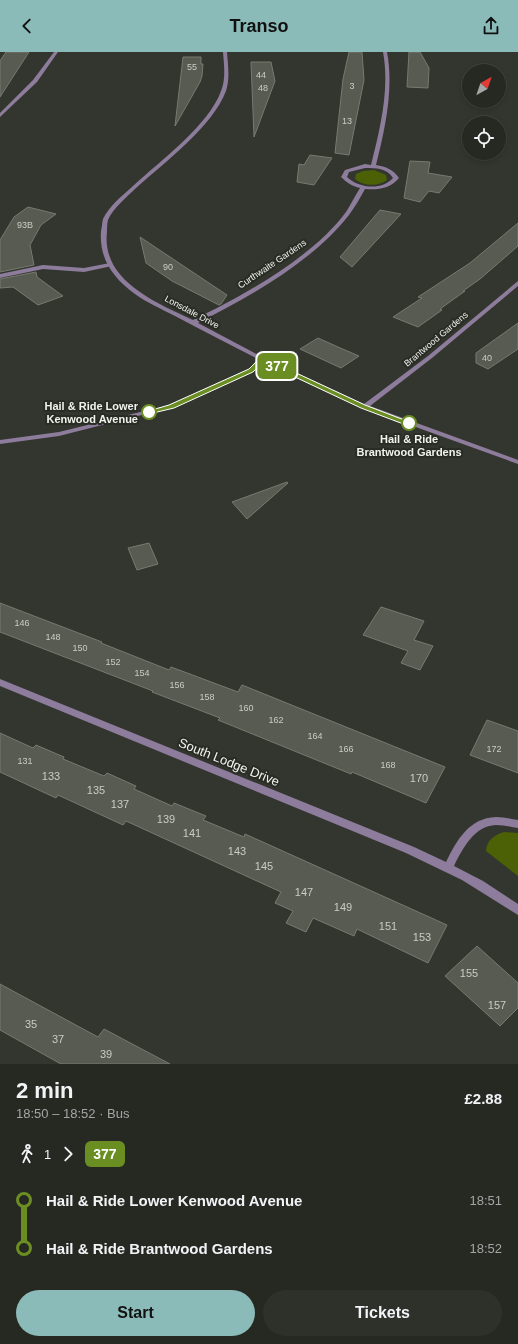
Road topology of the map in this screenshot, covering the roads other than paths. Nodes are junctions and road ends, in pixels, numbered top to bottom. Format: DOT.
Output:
graph roads {
  1 [pos="56,52"];
  2 [pos="225,52"];
  3 [pos="385,52"];
  4 [pos="0,116"];
  5 [pos="373,166"];
  6 [pos="363,188"];
  7 [pos="110,265"];
  8 [pos="0,276"];
  9 [pos="518,283"];
  10 [pos="192,323"];
  11 [pos="262,359"];
  12 [pos="365,407"];
  13 [pos="0,442"];
  14 [pos="518,462"];
  15 [pos="0,682"];
  16 [pos="518,824"];
  17 [pos="448,867"];
  18 [pos="518,910"];
  1 -- 4 [label="street"];
  2 -- 7 [label="street, Lonsdale Drive"];
  3 -- 5 [label="street"];
  5 -- 6 [label="street"];
  5 -- 6 [label="street"];
  6 -- 10 [label="street, Curthwaite Gardens"];
  7 -- 8 [label="street"];
  7 -- 10 [label="street, Lonsdale Drive"];
  9 -- 12 [label="street, Brantwood Gardens"];
  10 -- 11 [label="street, Lonsdale Drive"];
  11 -- 12 [label="street, Lonsdale Drive"];
  11 -- 13 [label="street"];
  12 -- 14 [label="street, Lonsdale Drive"];
  15 -- 17 [label="street, South Lodge Drive"];
  16 -- 17 [label="street"];
  17 -- 18 [label="street, South Lodge Drive"];
}
